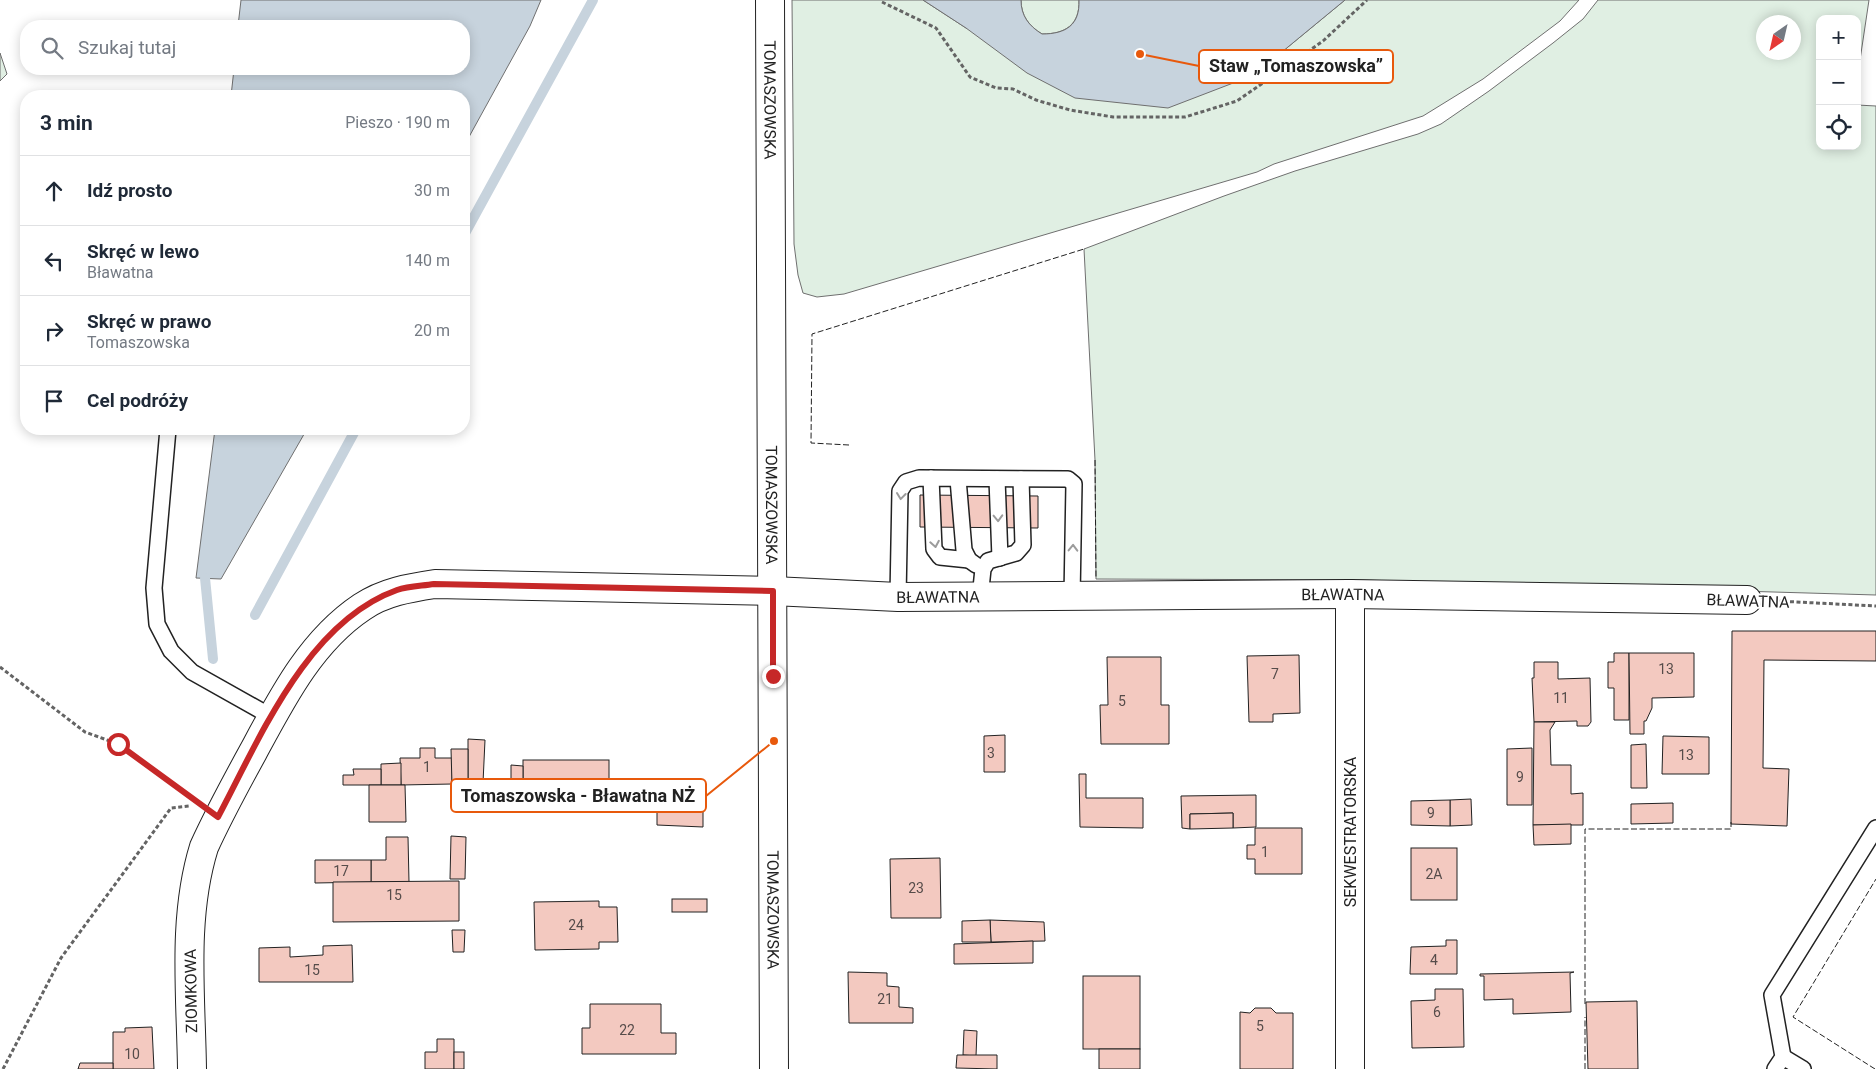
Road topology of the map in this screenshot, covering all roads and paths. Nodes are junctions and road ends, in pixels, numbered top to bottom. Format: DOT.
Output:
graph roads {
  1 [pos="770,0"];
  2 [pos="1367,0"];
  3 [pos="882,2"];
  4 [pos="167,435"];
  5 [pos="931,478"];
  6 [pos="997,478"];
  7 [pos="958,479"];
  8 [pos="1021,479"];
  9 [pos="1000,558"];
  10 [pos="969,560"];
  11 [pos="983,570"];
  12 [pos="773,591"];
  13 [pos="1350,594"];
  14 [pos="898,597"];
  15 [pos="1072,597"];
  16 [pos="980,598"];
  17 [pos="1748,600"];
  18 [pos="1876,606"];
  19 [pos="0,667"];
  20 [pos="272,718"];
  21 [pos="210,811"];
  22 [pos="1876,828"];
  23 [pos="190,913"];
  24 [pos="1779,1063"];
  25 [pos="3,1069"];
  26 [pos="192,1069"];
  27 [pos="774,1069"];
  28 [pos="1350,1069"];
  29 [pos="1803,1069"];
  1 -- 12 [label="street, TOMASZOWSKA"];
  2 -- 3 [label="path"];
  4 -- 20 [label="lane"];
  5 -- 7 [label="lane"];
  5 -- 10 [label="lane, one-way"];
  5 -- 14 [label="lane, one-way"];
  6 -- 7 [label="lane"];
  6 -- 8 [label="lane"];
  6 -- 9 [label="lane, one-way"];
  7 -- 10 [label="lane"];
  8 -- 9 [label="lane"];
  15 -- 8 [label="lane, one-way"];
  9 -- 11 [label="lane"];
  10 -- 11 [label="lane"];
  11 -- 16 [label="lane"];
  12 -- 14 [label="street, BŁAWATNA"];
  12 -- 20 [label="street, BŁAWATNA"];
  12 -- 27 [label="street, TOMASZOWSKA"];
  13 -- 15 [label="street, BŁAWATNA"];
  13 -- 17 [label="street, BŁAWATNA"];
  13 -- 28 [label="street, SEKWESTRATORSKA"];
  14 -- 16 [label="street, BŁAWATNA"];
  15 -- 16 [label="street, BŁAWATNA"];
  17 -- 18 [label="path, BŁAWATNA"];
  19 -- 21 [label="path"];
  20 -- 21 [label="street, BŁAWATNA"];
  21 -- 23 [label="street, BŁAWATNA"];
  21 -- 25 [label="path"];
  22 -- 24 [label="lane"];
  23 -- 26 [label="street, ZIOMKOWA"];
  24 -- 29 [label="lane"];
}
